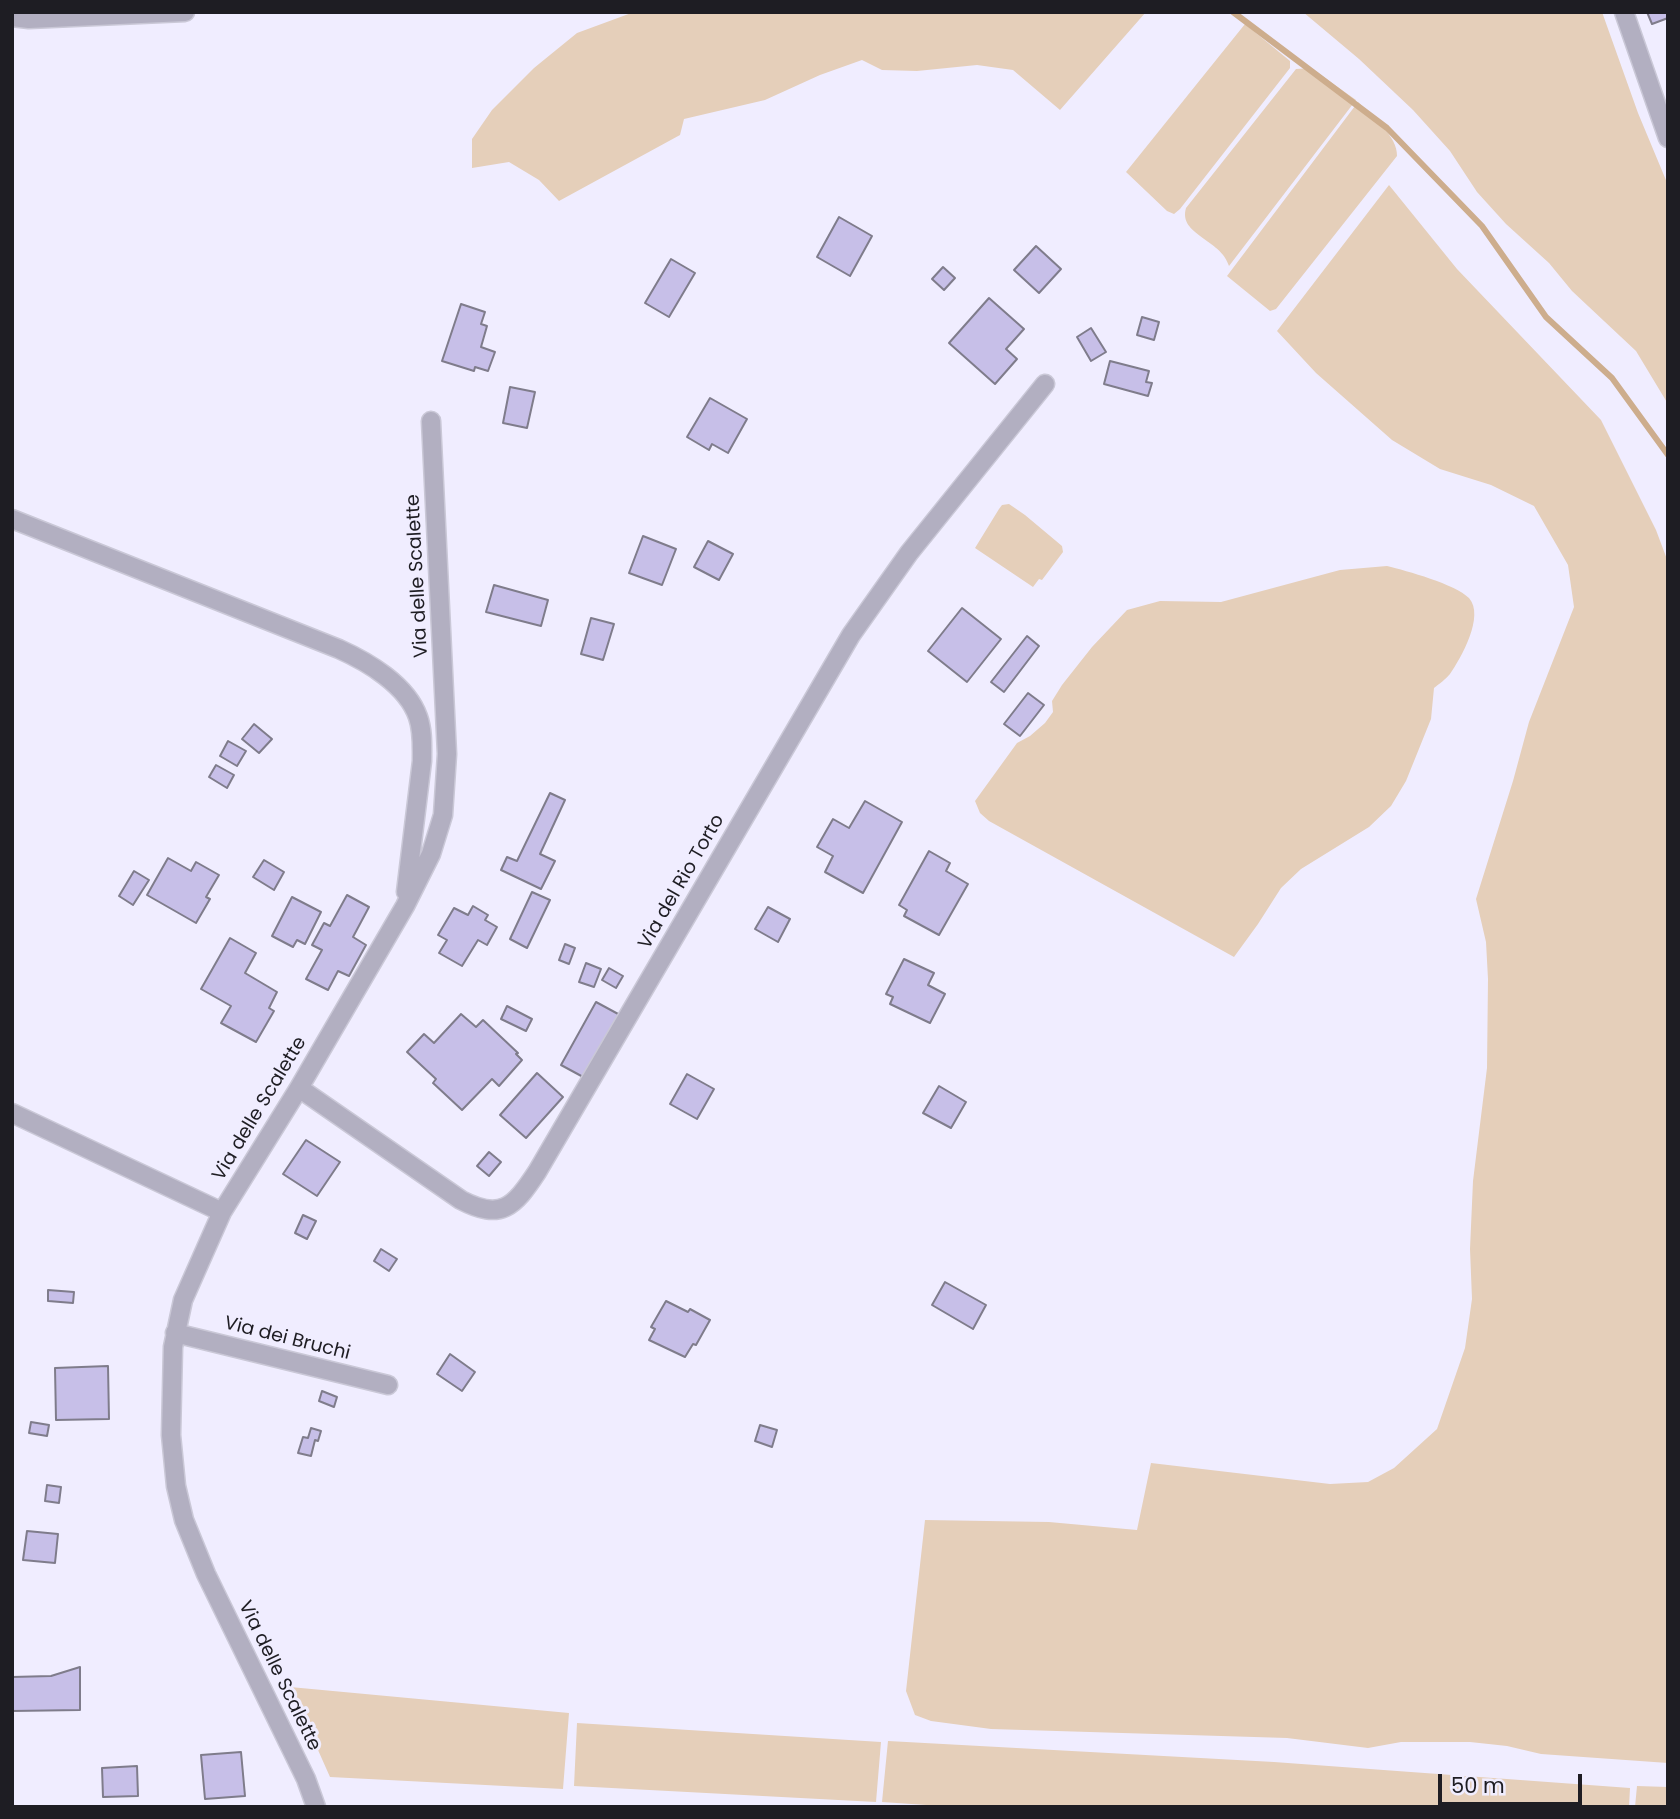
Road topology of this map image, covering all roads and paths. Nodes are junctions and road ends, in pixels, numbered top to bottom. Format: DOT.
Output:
graph roads {
  1 [pos="185,12"];
  2 [pos="1623,12"];
  3 [pos="12,17"];
  4 [pos="1668,138"];
  5 [pos="1045,384"];
  6 [pos="431,421"];
  7 [pos="12,519"];
  8 [pos="405,906"];
  9 [pos="299,1088"];
  10 [pos="12,1113"];
  11 [pos="222,1212"];
  12 [pos="175,1333"];
  13 [pos="388,1385"];
  14 [pos="316,1807"];
  1 -- 3 [label="street"];
  2 -- 4 [label="street"];
  5 -- 9 [label="street, Via del Rio Torto"];
  6 -- 8 [label="street, Via delle Scalette"];
  7 -- 8 [label="street"];
  8 -- 9 [label="street, Via delle Scalette"];
  9 -- 11 [label="street, Via delle Scalette"];
  10 -- 11 [label="street"];
  11 -- 12 [label="street, Via delle Scalette"];
  12 -- 13 [label="street, Via dei Bruchi"];
  12 -- 14 [label="street, Via delle Scalette"];
}
